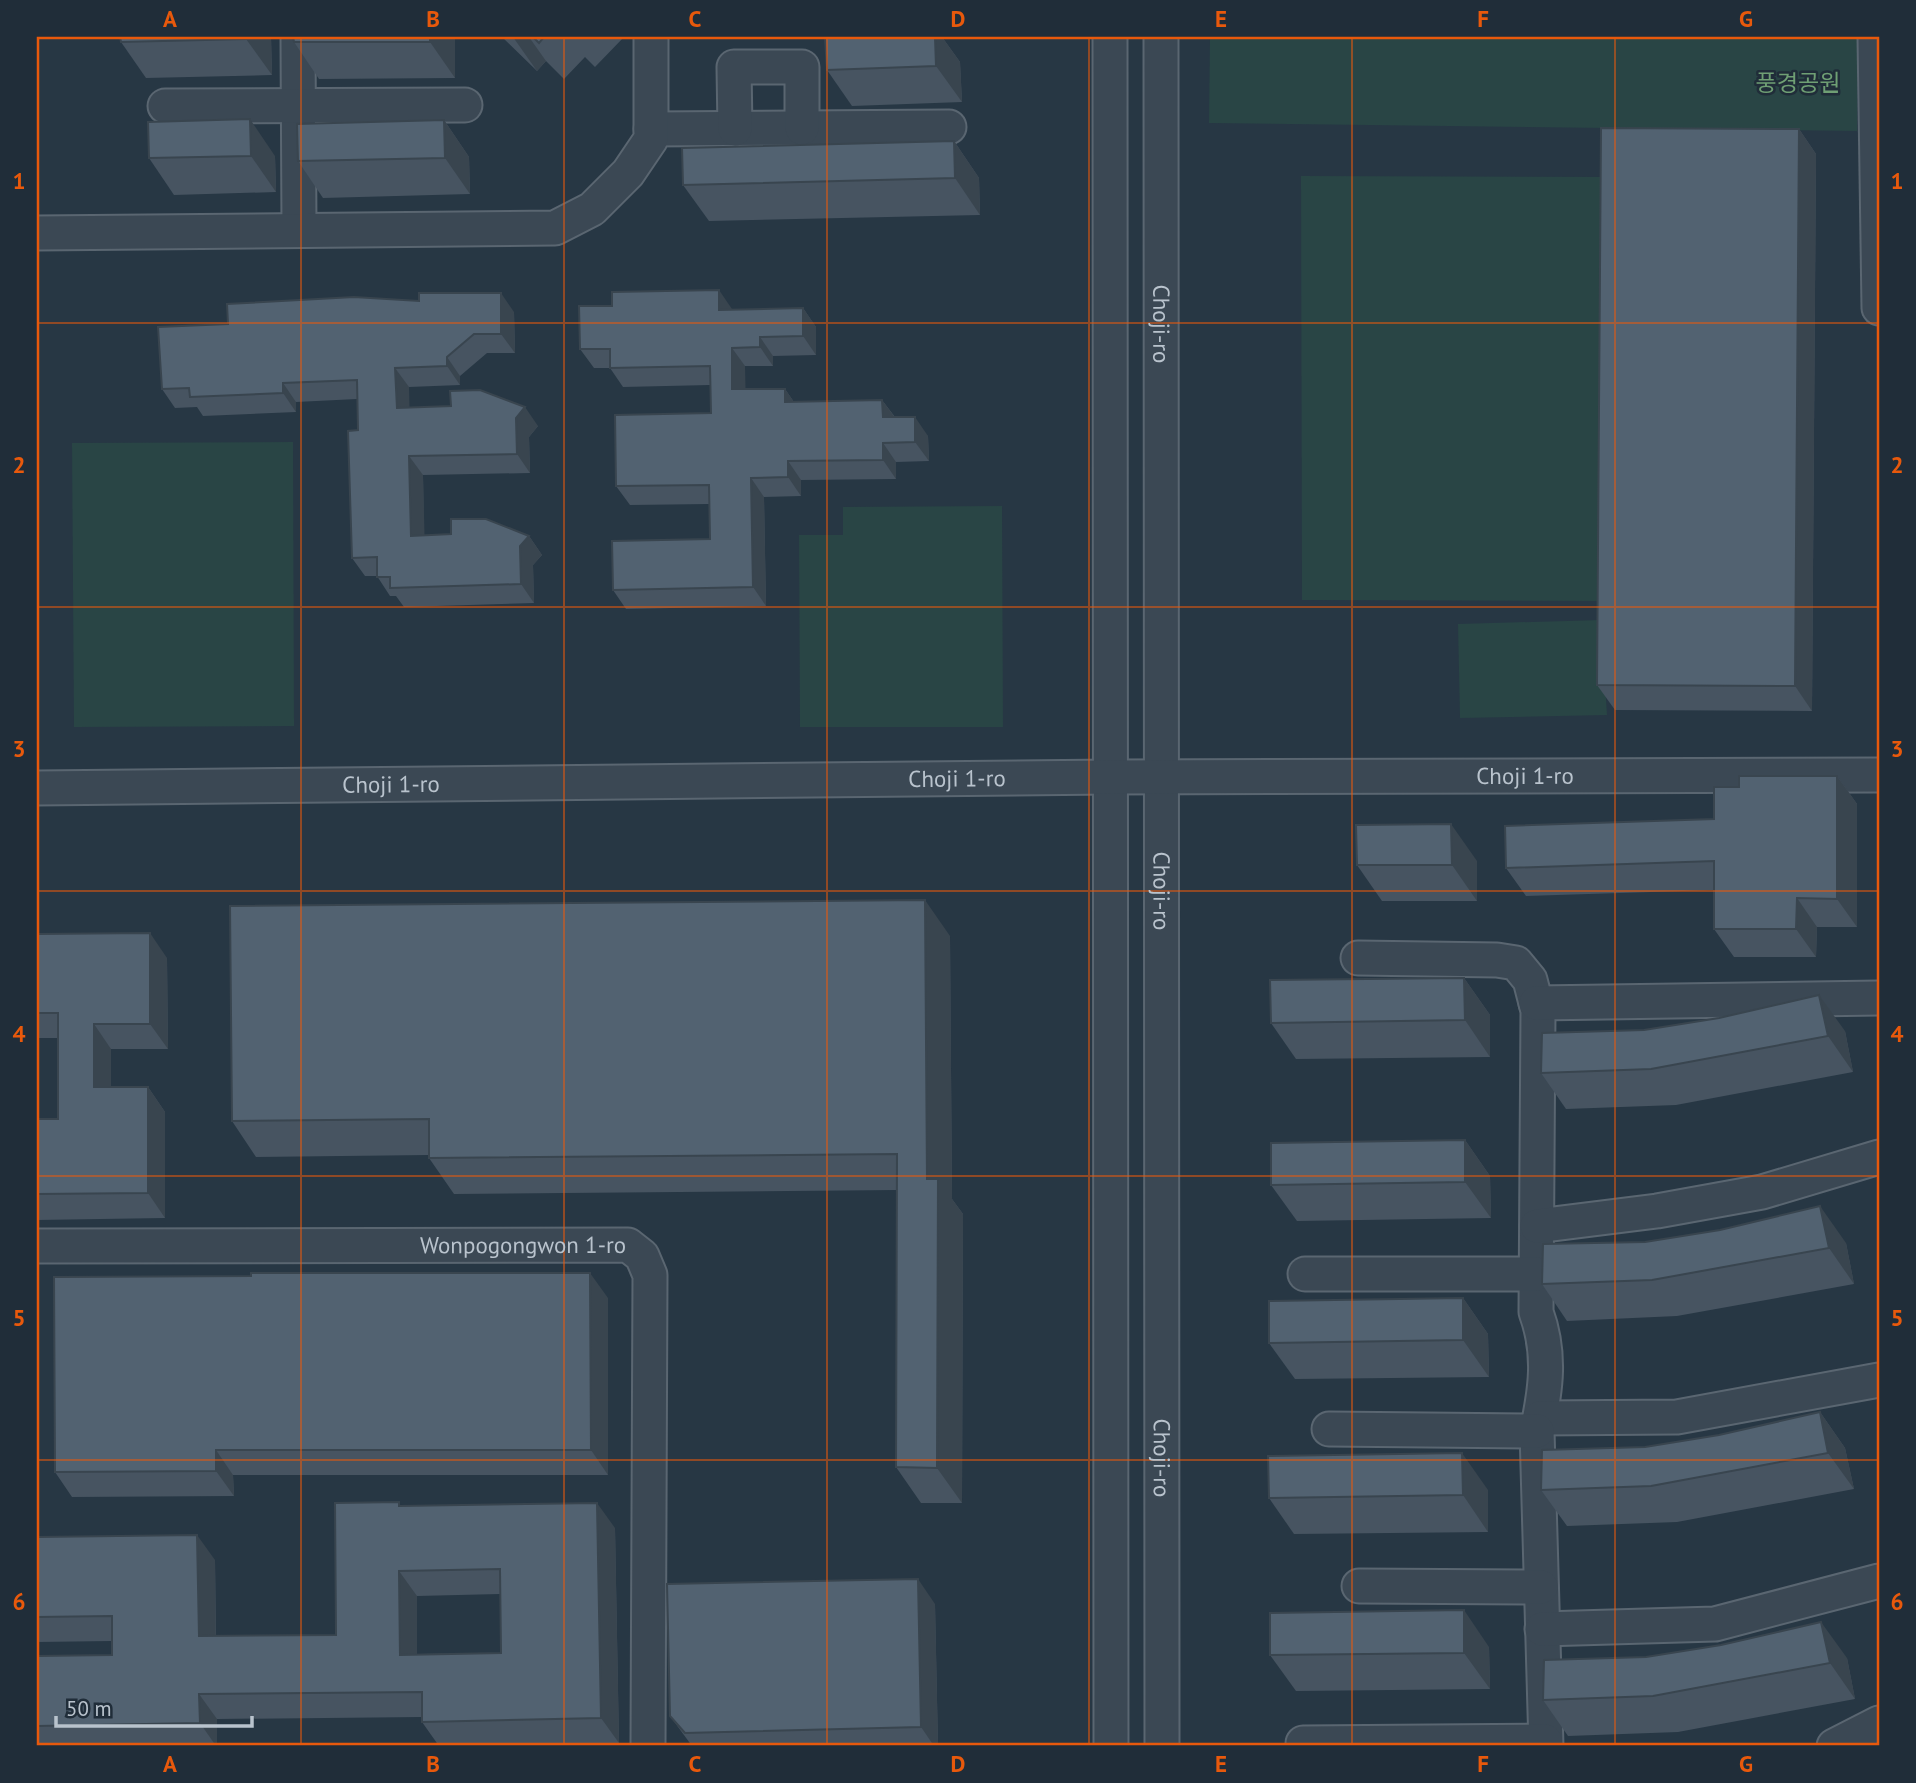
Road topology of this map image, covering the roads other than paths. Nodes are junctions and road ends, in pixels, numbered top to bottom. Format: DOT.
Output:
graph roads {
  1 [pos="298,37"];
  2 [pos="651,37"];
  3 [pos="1110,37"];
  4 [pos="1161,37"];
  5 [pos="1875,37"];
  6 [pos="299,105"];
  7 [pos="465,105"];
  8 [pos="164,106"];
  9 [pos="949,127"];
  10 [pos="802,128"];
  11 [pos="735,129"];
  12 [pos="651,130"];
  13 [pos="299,230"];
  14 [pos="37,233"];
  15 [pos="1879,308"];
  16 [pos="1879,775"];
  17 [pos="1163,776"];
  18 [pos="1111,777"];
  19 [pos="37,788"];
  20 [pos="1358,958"];
  21 [pos="1879,998"];
  22 [pos="1536,1003"];
  23 [pos="1879,1157"];
  24 [pos="1537,1226"];
  25 [pos="37,1246"];
  26 [pos="1305,1274"];
  27 [pos="1536,1274"];
  28 [pos="1879,1380"];
  29 [pos="1539,1425"];
  30 [pos="1329,1429"];
  31 [pos="1879,1581"];
  32 [pos="1359,1586"];
  33 [pos="1541,1587"];
  34 [pos="1542,1629"];
  35 [pos="1879,1723"];
  36 [pos="1303,1743"];
  37 [pos="1546,1744"];
  38 [pos="648,1746"];
  39 [pos="1111,1746"];
  40 [pos="1161,1746"];
  41 [pos="1834,1746"];
  1 -- 6 [label="street"];
  2 -- 12 [label="street"];
  3 -- 18 [label="street"];
  4 -- 17 [label="street, Choji-ro"];
  5 -- 15 [label="street"];
  6 -- 7 [label="street"];
  6 -- 8 [label="street"];
  6 -- 13 [label="street"];
  9 -- 10 [label="street"];
  10 -- 11 [label="street"];
  10 -- 11 [label="street"];
  11 -- 12 [label="street"];
  12 -- 13 [label="street"];
  13 -- 14 [label="street"];
  16 -- 17 [label="street, Choji 1-ro"];
  17 -- 18 [label="street, Choji 1-ro"];
  17 -- 40 [label="street, Choji-ro"];
  18 -- 19 [label="street, Choji 1-ro"];
  18 -- 39 [label="street"];
  20 -- 22 [label="street"];
  21 -- 22 [label="street"];
  22 -- 24 [label="street"];
  23 -- 24 [label="street"];
  24 -- 27 [label="street"];
  25 -- 38 [label="street, Wonpogongwon 1-ro"];
  26 -- 27 [label="street"];
  27 -- 29 [label="street"];
  28 -- 29 [label="street"];
  29 -- 30 [label="street"];
  29 -- 33 [label="street"];
  31 -- 34 [label="street"];
  32 -- 33 [label="street"];
  33 -- 34 [label="street"];
  34 -- 37 [label="street"];
  35 -- 41 [label="street"];
  36 -- 37 [label="street"];
}
